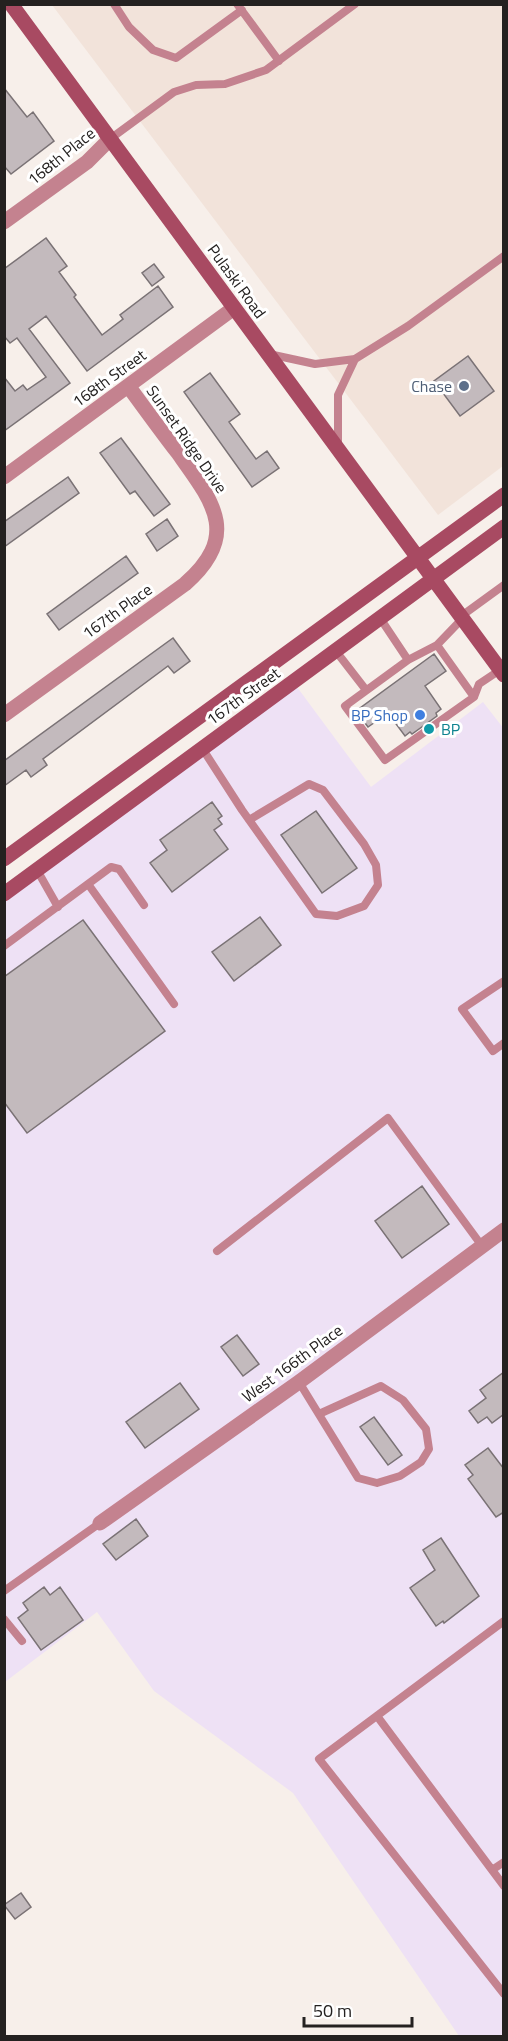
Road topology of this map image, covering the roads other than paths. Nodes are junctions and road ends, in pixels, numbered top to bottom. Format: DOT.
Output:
graph roads {
  1 [pos="11,4"];
  2 [pos="114,4"];
  3 [pos="355,4"];
  4 [pos="240,7"];
  5 [pos="279,61"];
  6 [pos="110,139"];
  7 [pos="4,222"];
  8 [pos="504,256"];
  9 [pos="234,308"];
  10 [pos="268,354"];
  11 [pos="355,358"];
  12 [pos="129,387"];
  13 [pos="339,451"];
  14 [pos="4,477"];
  15 [pos="504,495"];
  16 [pos="215,514"];
  17 [pos="500,533"];
  18 [pos="417,558"];
  19 [pos="433,580"];
  20 [pos="504,585"];
  21 [pos="380,618"];
  22 [pos="461,618"];
  23 [pos="437,645"];
  24 [pos="335,650"];
  25 [pos="408,660"];
  26 [pos="500,666"];
  27 [pos="366,690"];
  28 [pos="474,697"];
  29 [pos="4,715"];
  30 [pos="202,748"];
  31 [pos="249,820"];
  32 [pos="4,859"];
  33 [pos="37,870"];
  34 [pos="88,884"];
  35 [pos="4,894"];
  36 [pos="144,905"];
  37 [pos="58,907"];
  38 [pos="4,946"];
  39 [pos="504,981"];
  40 [pos="174,1004"];
  41 [pos="504,1043"];
  42 [pos="504,1230"];
  43 [pos="482,1246"];
  44 [pos="217,1251"];
  45 [pos="299,1382"];
  46 [pos="319,1414"];
  47 [pos="100,1523"];
  48 [pos="4,1592"];
  49 [pos="4,1618"];
  50 [pos="504,1622"];
  51 [pos="22,1641"];
  52 [pos="376,1716"];
  53 [pos="504,1862"];
  54 [pos="492,1870"];
  55 [pos="504,1886"];
  56 [pos="504,1994"];
  1 -- 6 [label="main road, Pulaski Road"];
  2 -- 4 [label="lane"];
  3 -- 5 [label="lane"];
  4 -- 5 [label="lane"];
  5 -- 6 [label="lane"];
  6 -- 7 [label="street, 168th Place"];
  6 -- 9 [label="main road, Pulaski Road"];
  8 -- 11 [label="lane"];
  9 -- 10 [label="main road, Pulaski Road"];
  9 -- 12 [label="street, 168th Street"];
  10 -- 11 [label="lane"];
  10 -- 13 [label="main road, Pulaski Road"];
  11 -- 13 [label="lane"];
  12 -- 14 [label="street, 168th Street"];
  12 -- 16 [label="street, Sunset Ridge Drive"];
  13 -- 18 [label="main road, Pulaski Road"];
  15 -- 18 [label="main road, 167th Street"];
  16 -- 29 [label="street, 167th Place"];
  17 -- 19 [label="main road, 167th Street"];
  18 -- 19 [label="main road, Pulaski Road"];
  18 -- 32 [label="main road, 167th Street"];
  19 -- 21 [label="main road, 167th Street"];
  19 -- 22 [label="main road, Pulaski Road"];
  20 -- 22 [label="lane"];
  21 -- 24 [label="main road, 167th Street"];
  21 -- 25 [label="lane"];
  22 -- 23 [label="lane"];
  22 -- 26 [label="main road, Pulaski Road"];
  23 -- 25 [label="lane"];
  23 -- 28 [label="lane"];
  24 -- 27 [label="lane"];
  24 -- 30 [label="main road, 167th Street"];
  25 -- 27 [label="lane"];
  26 -- 28 [label="lane"];
  27 -- 28 [label="lane"];
  30 -- 31 [label="lane"];
  30 -- 33 [label="main road, 167th Street"];
  31 -- 31 [label="lane"];
  33 -- 35 [label="main road, 167th Street"];
  33 -- 37 [label="lane"];
  34 -- 36 [label="lane"];
  34 -- 37 [label="lane"];
  34 -- 40 [label="lane"];
  37 -- 38 [label="lane"];
  39 -- 41 [label="lane"];
  42 -- 43 [label="street, West 166th Place"];
  43 -- 44 [label="lane"];
  43 -- 45 [label="street, West 166th Place"];
  45 -- 46 [label="lane"];
  45 -- 47 [label="street, West 166th Place"];
  46 -- 46 [label="lane"];
  47 -- 48 [label="lane"];
  49 -- 51 [label="lane"];
  50 -- 52 [label="lane"];
  52 -- 54 [label="lane"];
  52 -- 56 [label="lane"];
  53 -- 54 [label="lane"];
  54 -- 55 [label="lane"];
}
